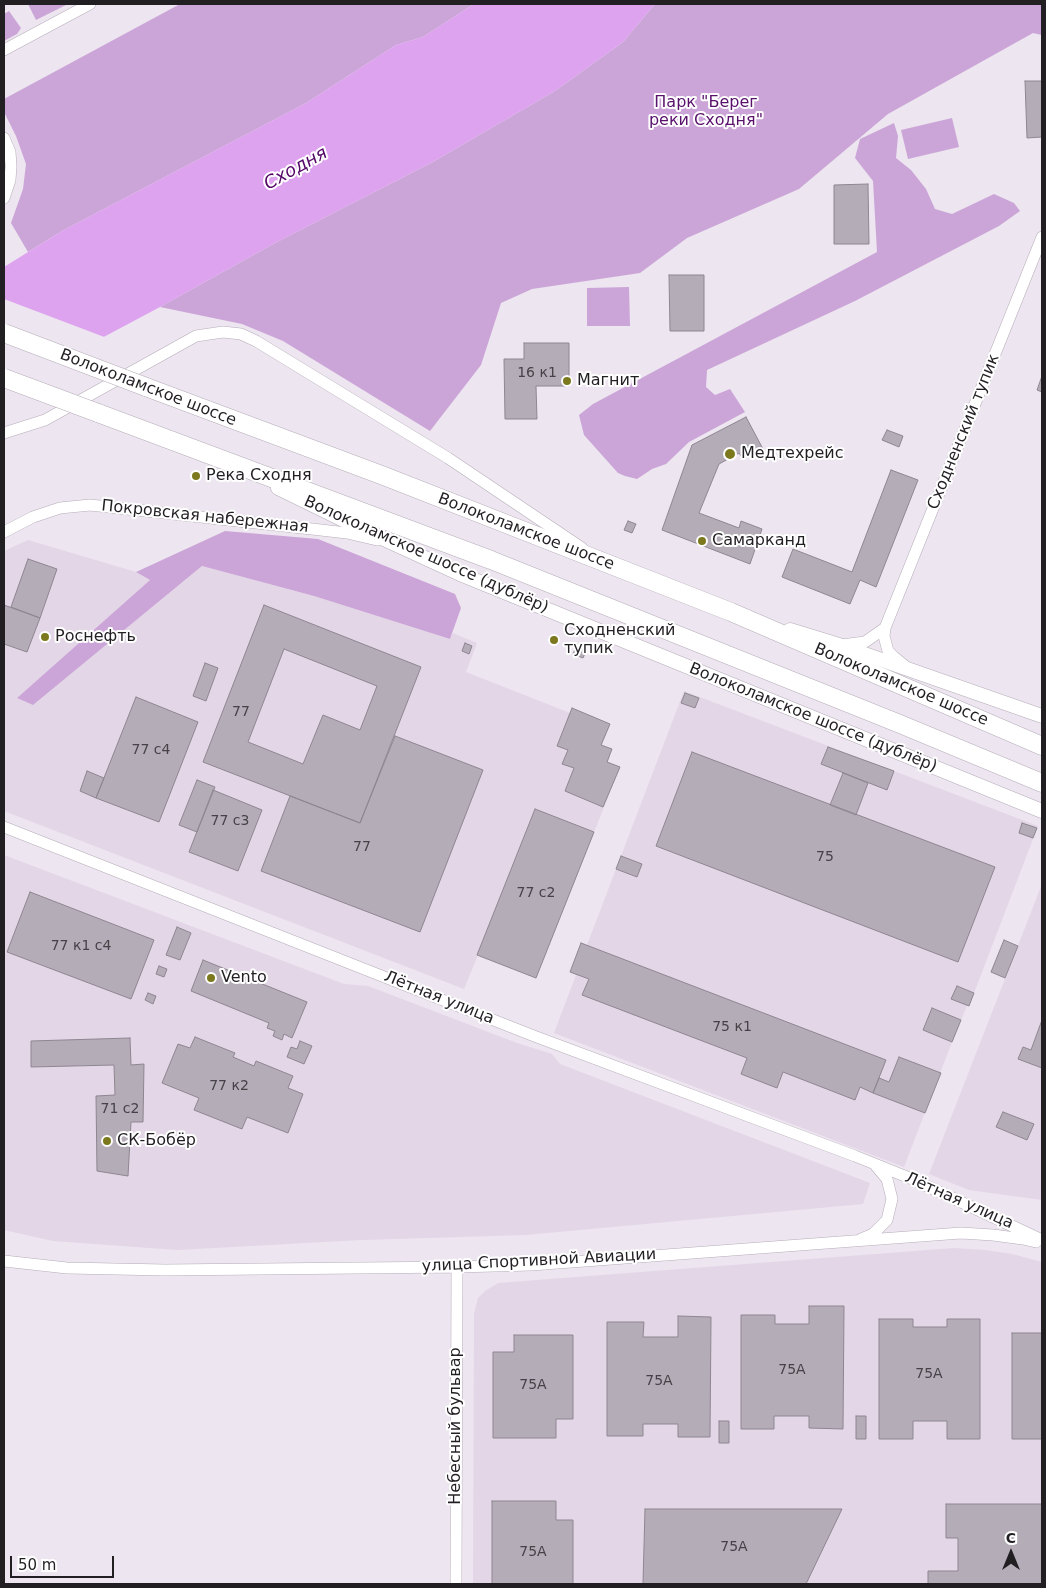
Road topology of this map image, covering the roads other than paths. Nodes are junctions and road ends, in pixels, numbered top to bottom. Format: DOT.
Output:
graph roads {
  1 [pos="90,4"];
  2 [pos="4,50"];
  3 [pos="4,138"];
  4 [pos="4,198"];
  5 [pos="1042,239"];
  6 [pos="4,333"];
  7 [pos="4,378"];
  8 [pos="4,434"];
  9 [pos="229,462"];
  10 [pos="4,532"];
  11 [pos="409,550"];
  12 [pos="605,563"];
  13 [pos="731,612"];
  14 [pos="885,628"];
  15 [pos="839,645"];
  16 [pos="911,670"];
  17 [pos="1042,716"];
  18 [pos="1042,746"];
  19 [pos="1042,783"];
  20 [pos="1042,812"];
  21 [pos="4,827"];
  22 [pos="875,1164"];
  23 [pos="1042,1240"];
  24 [pos="856,1241"];
  25 [pos="1042,1244"];
  26 [pos="4,1261"];
  27 [pos="457,1267"];
  28 [pos="456,1584"];
  1 -- 2 [label="street"];
  3 -- 4 [label="street"];
  5 -- 14 [label="street, Сходненский тупик"];
  6 -- 12 [label="main road, Волоколамское шоссе, bridge"];
  7 -- 9 [label="main road, bridge"];
  8 -- 12 [label="street"];
  9 -- 11 [label="street, Волоколамское шоссе (дублёр)"];
  9 -- 19 [label="main road"];
  10 -- 11 [label="street, Покровская набережная"];
  11 -- 20 [label="street, Волоколамское шоссе (дублёр)"];
  12 -- 13 [label="main road, Волоколамское шоссе"];
  13 -- 15 [label="street"];
  13 -- 18 [label="main road, Волоколамское шоссе"];
  14 -- 15 [label="street"];
  14 -- 16 [label="street"];
  15 -- 16 [label="street"];
  16 -- 17 [label="street"];
  21 -- 22 [label="street, Лётная улица"];
  22 -- 23 [label="street, Лётная улица"];
  22 -- 24 [label="street, Лётная улица"];
  24 -- 25 [label="street, улица Спортивной Авиации"];
  24 -- 27 [label="street, улица Спортивной Авиации"];
  26 -- 27 [label="street, улица Спортивной Авиации"];
  27 -- 28 [label="street, Небесный бульвар"];
}
